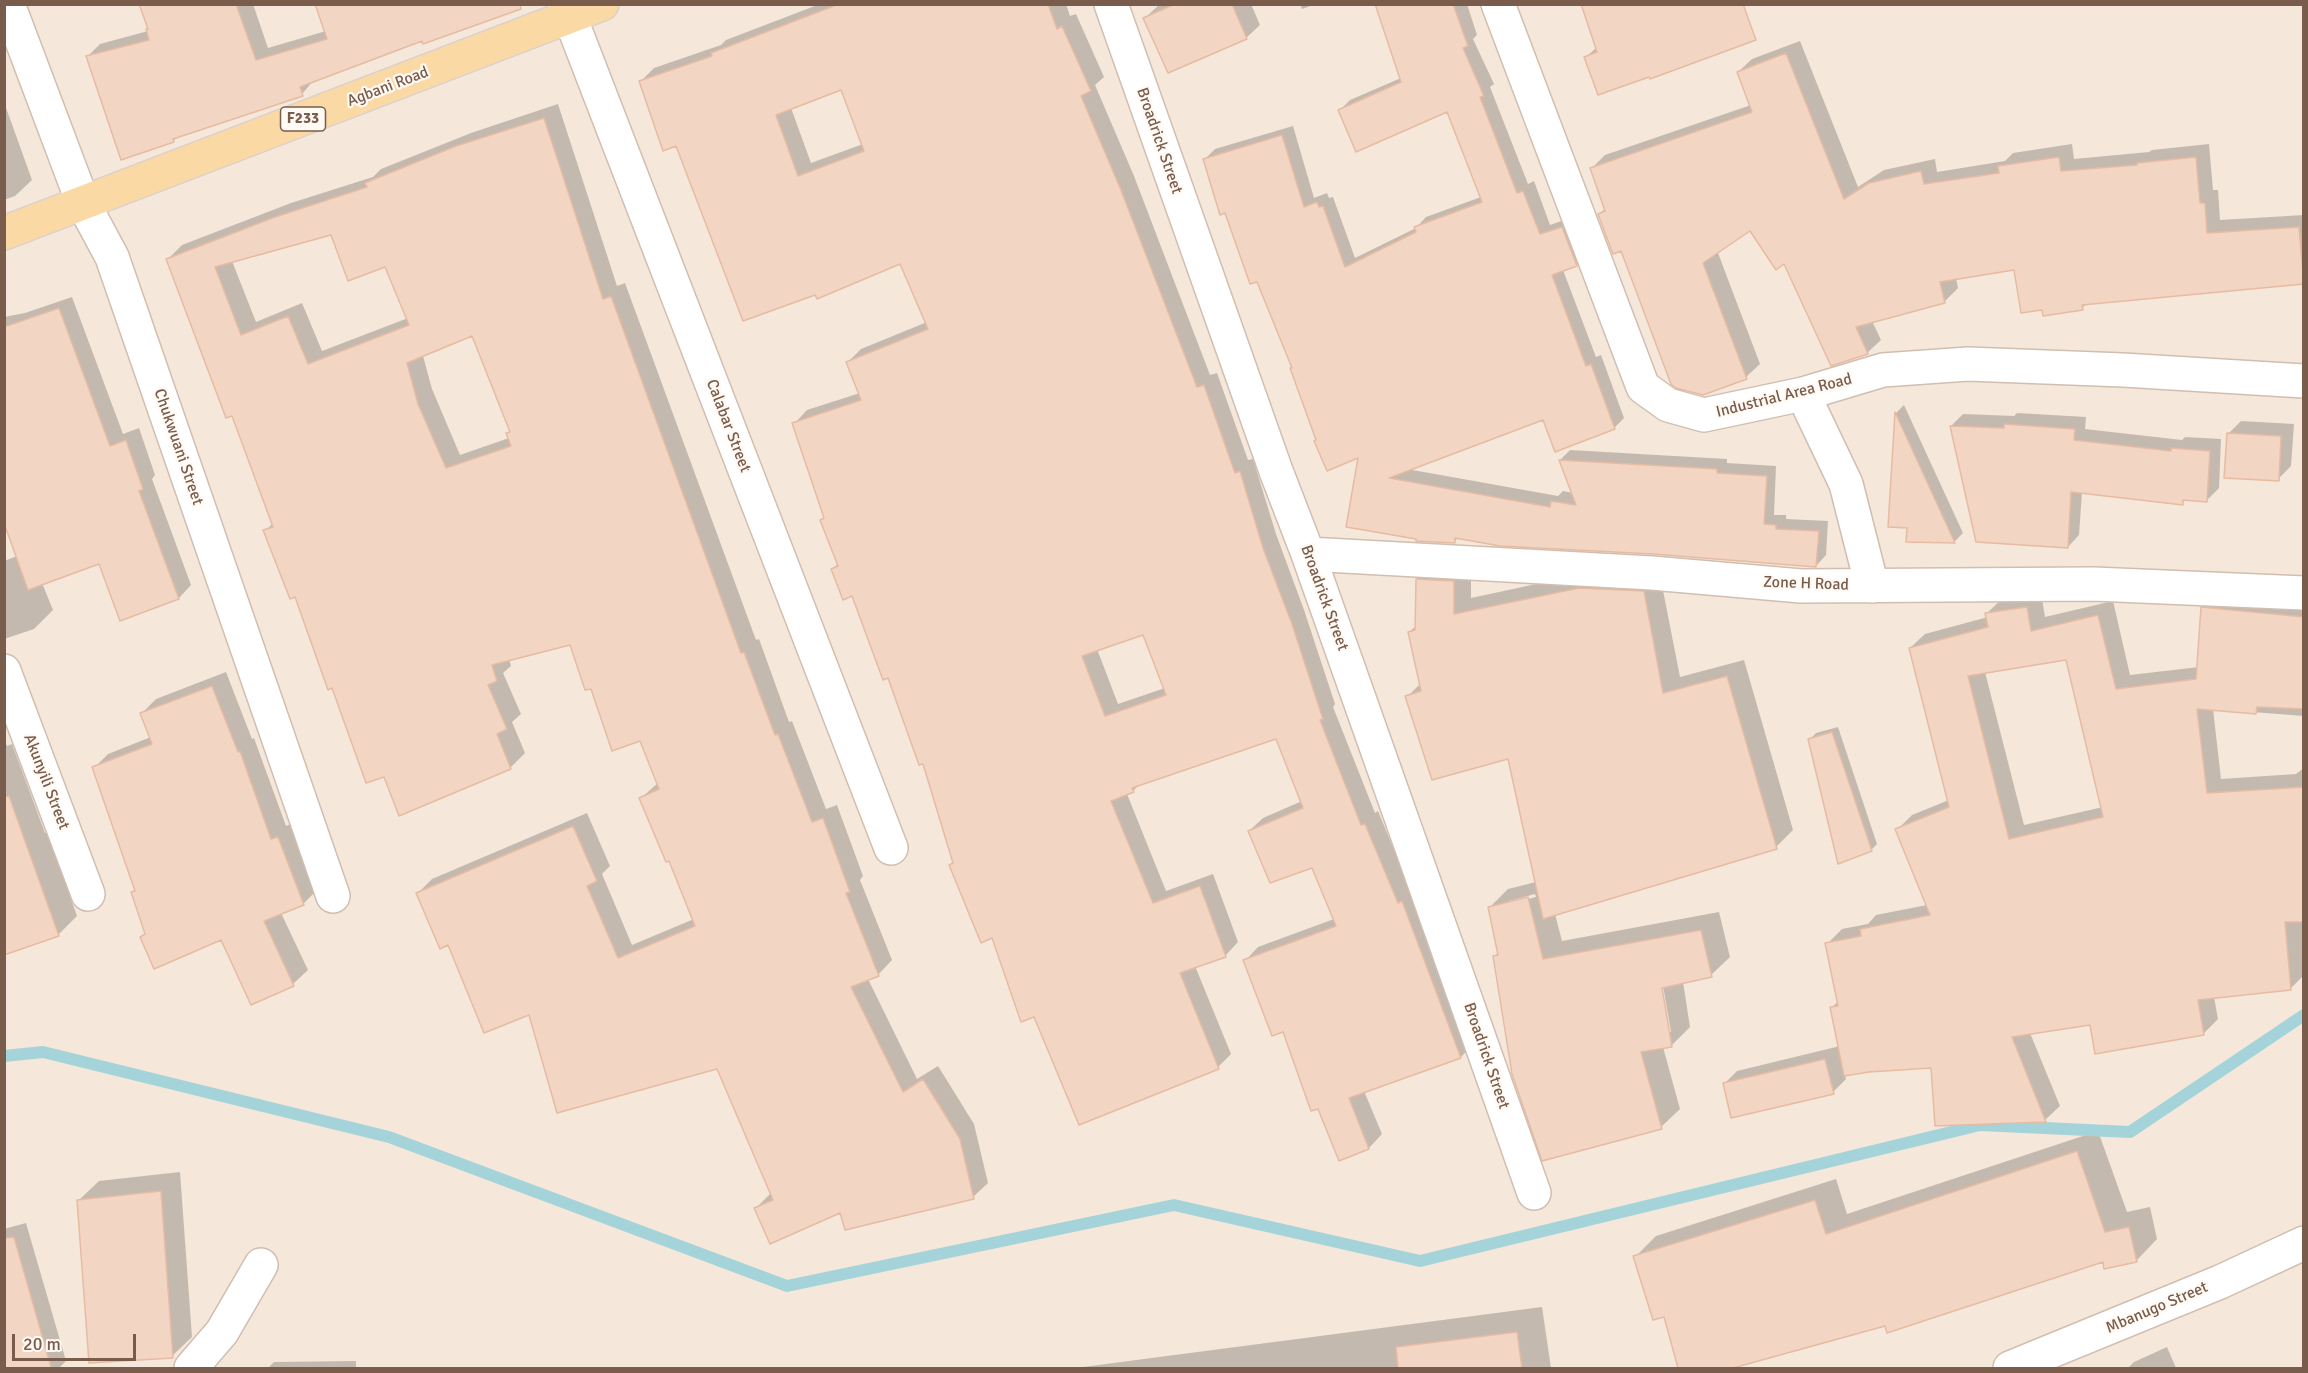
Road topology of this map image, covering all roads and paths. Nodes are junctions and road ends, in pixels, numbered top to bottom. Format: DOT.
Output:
graph roads {
  1 [pos="8,4"];
  2 [pos="602,4"];
  3 [pos="1111,4"];
  4 [pos="1498,4"];
  5 [pos="567,11"];
  6 [pos="83,203"];
  7 [pos="4,233"];
  8 [pos="2304,381"];
  9 [pos="1803,394"];
  10 [pos="1308,554"];
  11 [pos="1872,586"];
  12 [pos="2304,593"];
  13 [pos="4,671"];
  14 [pos="891,848"];
  15 [pos="88,894"];
  16 [pos="333,896"];
  17 [pos="1534,1193"];
  18 [pos="2304,1243"];
  19 [pos="261,1265"];
  20 [pos="191,1368"];
  21 [pos="2010,1368"];
  1 -- 6 [label="street, Chukwuani Street"];
  2 -- 5 [label="main road, Agbani Road / F233"];
  3 -- 10 [label="street, Broadrick Street"];
  4 -- 9 [label="street, Industrial Area Road"];
  5 -- 6 [label="main road, Agbani Road / F233"];
  5 -- 14 [label="street, Calabar Street"];
  6 -- 7 [label="main road, Agbani Road / F233"];
  6 -- 16 [label="street, Chukwuani Street"];
  8 -- 9 [label="street, Industrial Area Road"];
  9 -- 11 [label="street"];
  10 -- 11 [label="street, Zone H Road"];
  10 -- 17 [label="street, Broadrick Street"];
  11 -- 12 [label="street, Zone H Road"];
  13 -- 15 [label="street, Akunyili Street"];
  18 -- 21 [label="street, Mbanugo Street"];
  19 -- 20 [label="street"];
}
